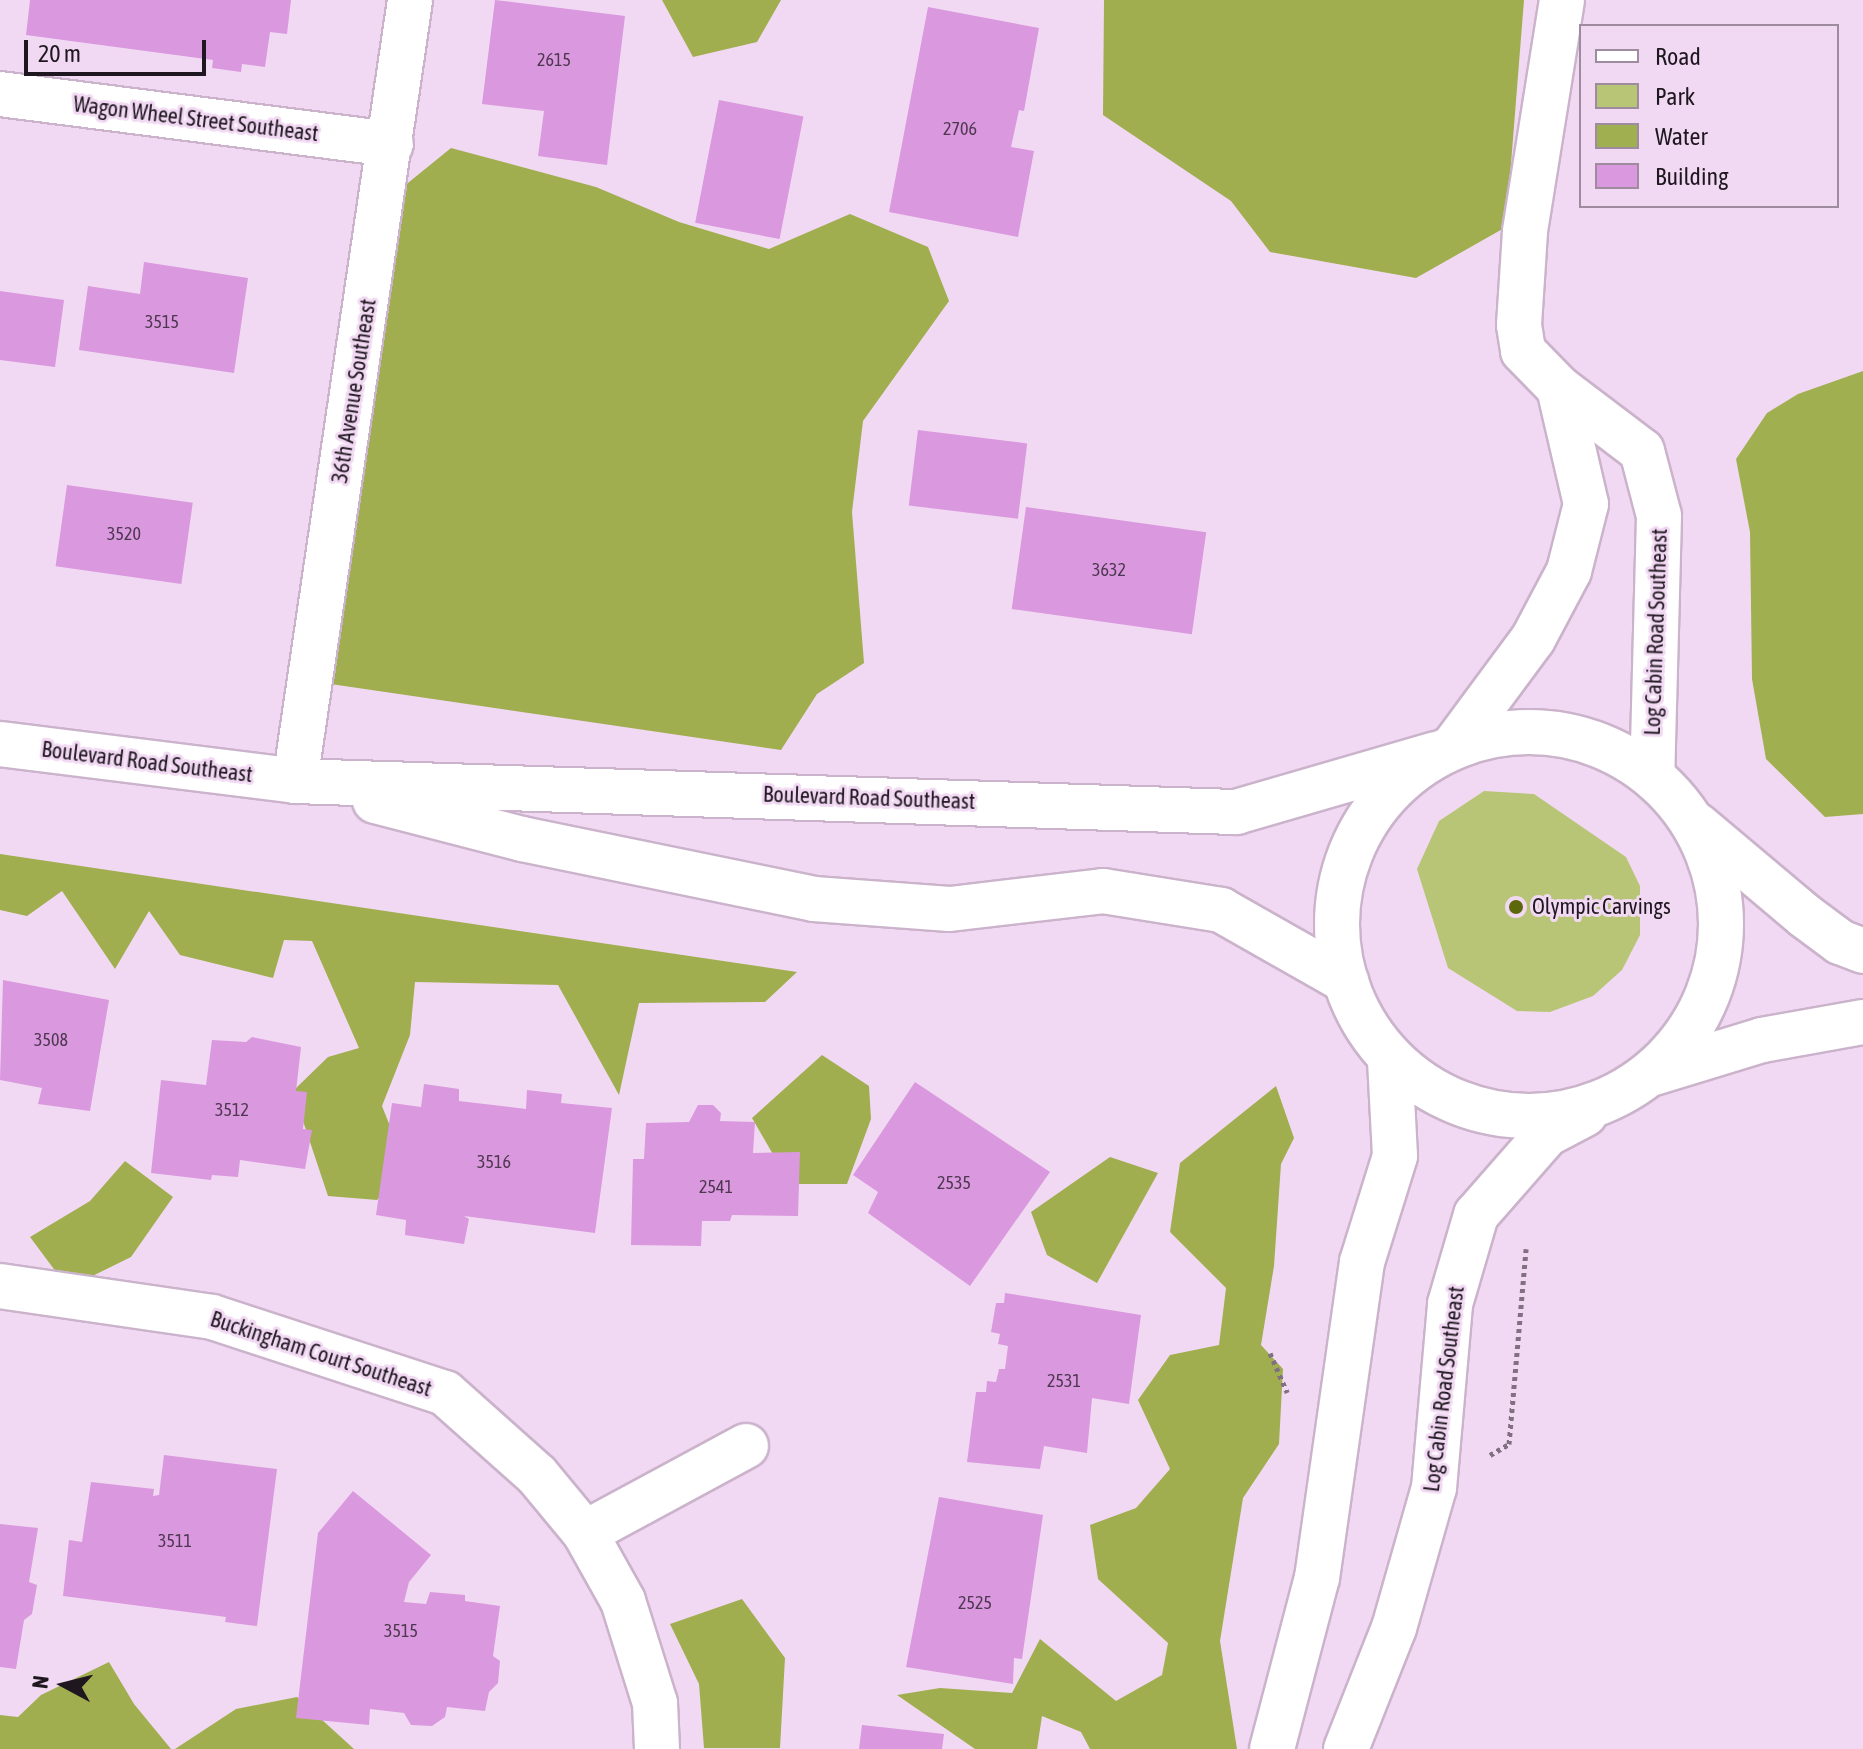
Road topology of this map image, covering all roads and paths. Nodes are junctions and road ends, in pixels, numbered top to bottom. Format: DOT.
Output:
graph roads {
  1 [pos="410,0"];
  2 [pos="1562,0"];
  3 [pos="0,94"];
  4 [pos="391,144"];
  5 [pos="1559,388"];
  6 [pos="0,744"];
  7 [pos="1444,750"];
  8 [pos="1652,775"];
  9 [pos="295,781"];
  10 [pos="1693,822"];
  11 [pos="1863,951"];
  12 [pos="1346,981"];
  13 [pos="1863,1022"];
  14 [pos="1390,1060"];
  15 [pos="1640,1083"];
  16 [pos="1528,1242"];
  17 [pos="0,1286"];
  18 [pos="746,1446"];
  19 [pos="1434,1488"];
  20 [pos="585,1533"];
  21 [pos="657,1749"];
  22 [pos="1272,1749"];
  23 [pos="1346,1749"];
  1 -- 4 [label="street, 36th Avenue Southeast"];
  2 -- 5 [label="street, Log Cabin Road Southeast"];
  3 -- 4 [label="street, Wagon Wheel Street Southeast"];
  4 -- 9 [label="street, 36th Avenue Southeast"];
  5 -- 7 [label="street"];
  5 -- 8 [label="street, Log Cabin Road Southeast"];
  6 -- 9 [label="street, Boulevard Road Southeast"];
  7 -- 8 [label="street, Boulevard Road Southeast"];
  7 -- 9 [label="street, Boulevard Road Southeast"];
  7 -- 12 [label="street"];
  8 -- 10 [label="street, Boulevard Road Southeast"];
  9 -- 12 [label="street, Boulevard Road Southeast"];
  10 -- 11 [label="street"];
  10 -- 15 [label="street"];
  12 -- 14 [label="street"];
  13 -- 15 [label="street"];
  14 -- 15 [label="street"];
  14 -- 22 [label="street"];
  15 -- 19 [label="street, Log Cabin Road Southeast"];
  16 -- 19 [label="path"];
  17 -- 20 [label="street, Buckingham Court Southeast"];
  18 -- 20 [label="street"];
  19 -- 23 [label="street, Log Cabin Road Southeast"];
  20 -- 21 [label="street, Buckingham Court Southeast"];
}
